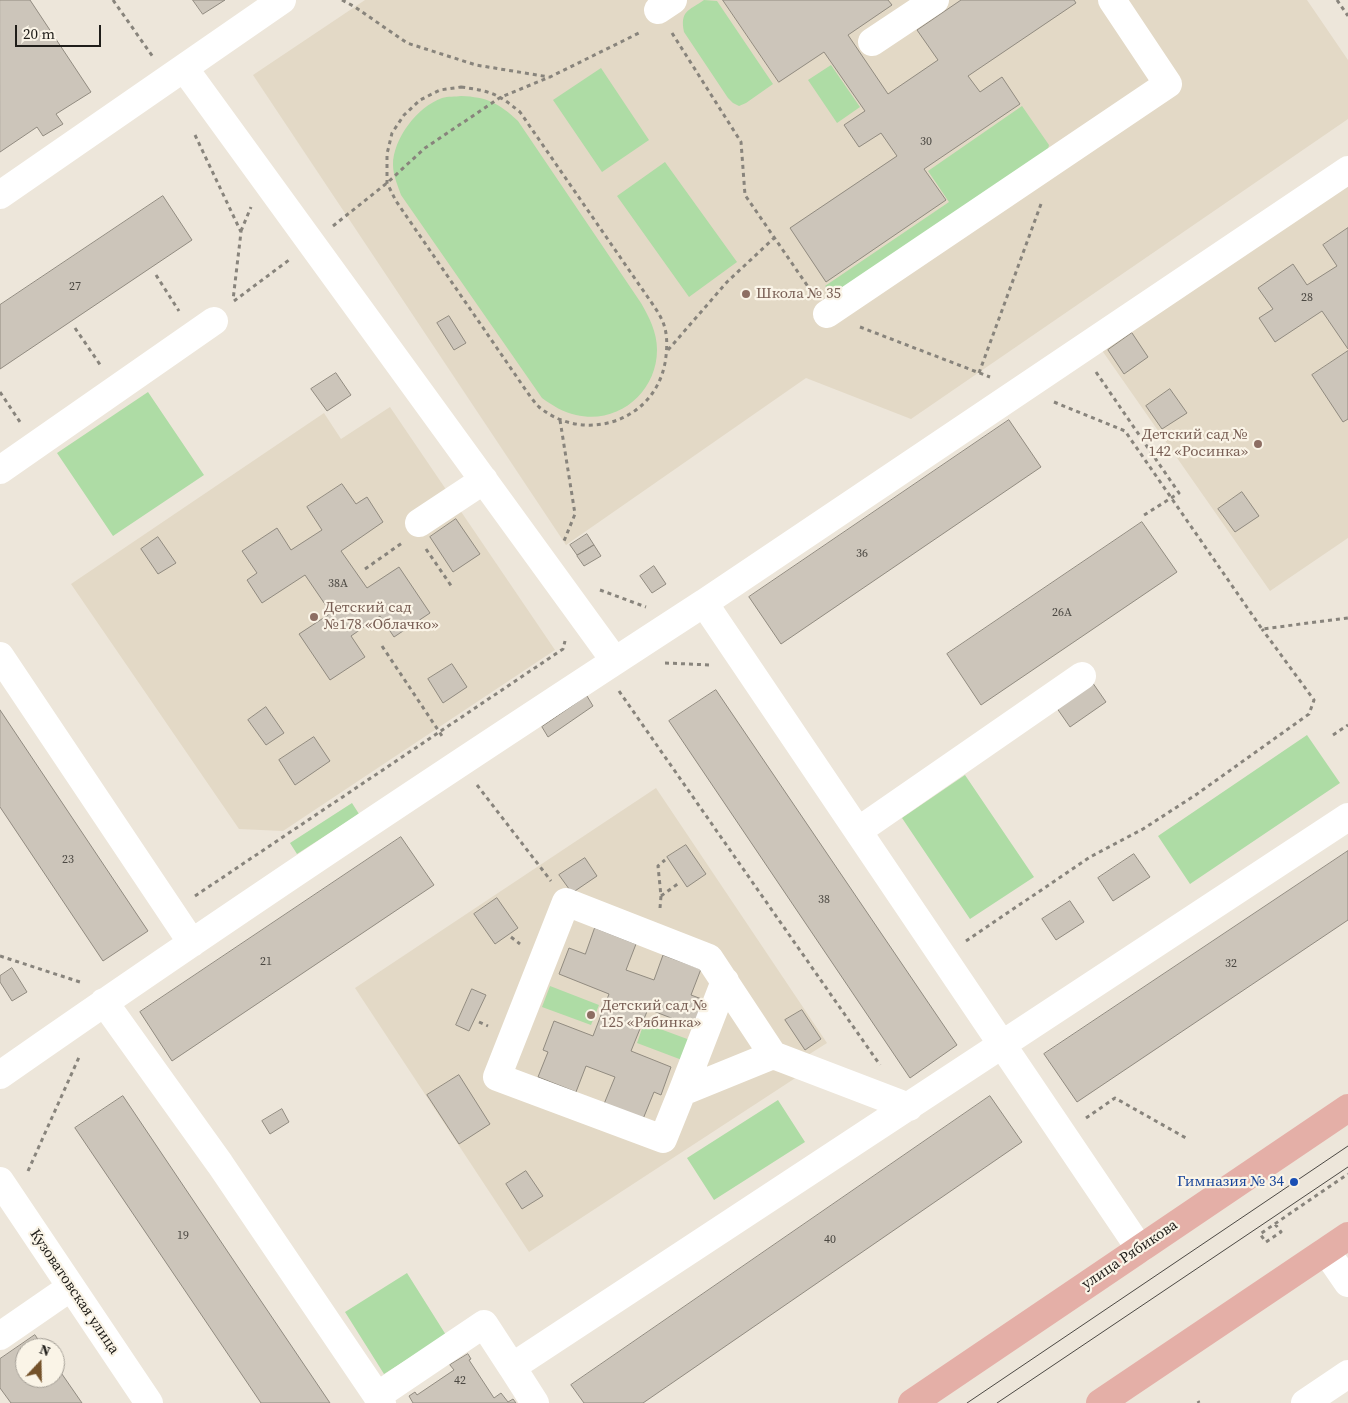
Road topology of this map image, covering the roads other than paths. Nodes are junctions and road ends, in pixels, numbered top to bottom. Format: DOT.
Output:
graph roads {
  1 [pos="282,0"];
  2 [pos="935,0"];
  3 [pos="1112,0"];
  4 [pos="872,42"];
  5 [pos="176,73"];
  6 [pos="1348,170"];
  7 [pos="0,195"];
  8 [pos="827,314"];
  9 [pos="204,328"];
  10 [pos="0,470"];
  11 [pos="484,480"];
  12 [pos="417,528"];
  13 [pos="704,603"];
  14 [pos="0,656"];
  15 [pos="609,664"];
  16 [pos="1082,676"];
  17 [pos="1348,817"];
  18 [pos="858,831"];
  19 [pos="192,943"];
  20 [pos="725,981"];
  21 [pos="104,1002"];
  22 [pos="1003,1046"];
  23 [pos="773,1054"];
  24 [pos="0,1075"];
  25 [pos="682,1092"];
  26 [pos="909,1107"];
  27 [pos="1348,1108"];
  28 [pos="0,1181"];
  29 [pos="1348,1236"];
  30 [pos="1140,1248"];
  31 [pos="1326,1251"];
  32 [pos="1348,1284"];
  33 [pos="72,1287"];
  34 [pos="0,1336"];
  35 [pos="512,1367"];
  36 [pos="1348,1374"];
  37 [pos="379,1399"];
  38 [pos="149,1403"];
  39 [pos="534,1403"];
  40 [pos="912,1403"];
  41 [pos="1100,1403"];
  42 [pos="1305,1403"];
  1 -- 5 [label="street"];
  2 -- 4 [label="street"];
  3 -- 8 [label="street"];
  5 -- 7 [label="street"];
  5 -- 11 [label="street"];
  6 -- 13 [label="street"];
  9 -- 10 [label="street"];
  11 -- 12 [label="street"];
  11 -- 15 [label="street"];
  13 -- 15 [label="street"];
  13 -- 18 [label="street"];
  14 -- 19 [label="street"];
  15 -- 19 [label="street"];
  16 -- 18 [label="street"];
  17 -- 22 [label="street"];
  18 -- 22 [label="street"];
  19 -- 21 [label="street"];
  20 -- 23 [label="street"];
  20 -- 25 [label="street"];
  20 -- 25 [label="street"];
  21 -- 24 [label="street"];
  21 -- 37 [label="street"];
  22 -- 26 [label="street"];
  22 -- 30 [label="street"];
  23 -- 25 [label="street"];
  23 -- 26 [label="street"];
  26 -- 35 [label="street"];
  27 -- 30 [label="main road, улица Рябикова"];
  28 -- 33 [label="street, Кузоватовская улица"];
  29 -- 31 [label="main road"];
  30 -- 40 [label="main road, улица Рябикова"];
  31 -- 32 [label="street"];
  31 -- 41 [label="main road"];
  33 -- 34 [label="street"];
  33 -- 38 [label="street, Кузоватовская улица"];
  35 -- 37 [label="street"];
  35 -- 39 [label="street"];
  36 -- 42 [label="street"];
}
